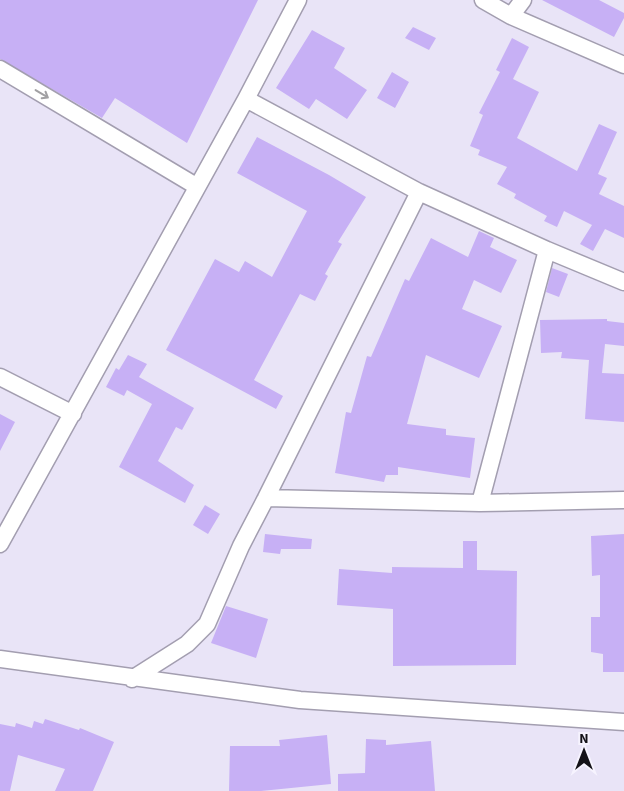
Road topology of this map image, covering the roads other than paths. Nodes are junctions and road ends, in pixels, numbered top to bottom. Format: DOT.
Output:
graph roads {
  1 [pos="298,0"];
  2 [pos="483,0"];
  3 [pos="523,0"];
  4 [pos="512,16"];
  5 [pos="624,65"];
  6 [pos="0,69"];
  7 [pos="246,99"];
  8 [pos="196,186"];
  9 [pos="419,192"];
  10 [pos="547,250"];
  11 [pos="624,282"];
  12 [pos="0,377"];
  13 [pos="73,414"];
  14 [pos="266,498"];
  15 [pos="624,500"];
  16 [pos="480,503"];
  17 [pos="0,544"];
  18 [pos="0,659"];
  19 [pos="132,679"];
  20 [pos="624,722"];
  1 -- 7 [label="street"];
  2 -- 4 [label="street"];
  3 -- 4 [label="street"];
  4 -- 5 [label="street"];
  6 -- 8 [label="street, one-way"];
  7 -- 8 [label="street"];
  7 -- 9 [label="street"];
  8 -- 13 [label="street"];
  9 -- 10 [label="street"];
  9 -- 14 [label="street"];
  10 -- 11 [label="street"];
  10 -- 16 [label="street"];
  12 -- 13 [label="street"];
  13 -- 17 [label="street"];
  14 -- 16 [label="street"];
  14 -- 19 [label="street"];
  15 -- 16 [label="street"];
  18 -- 19 [label="street"];
  19 -- 20 [label="street"];
}
